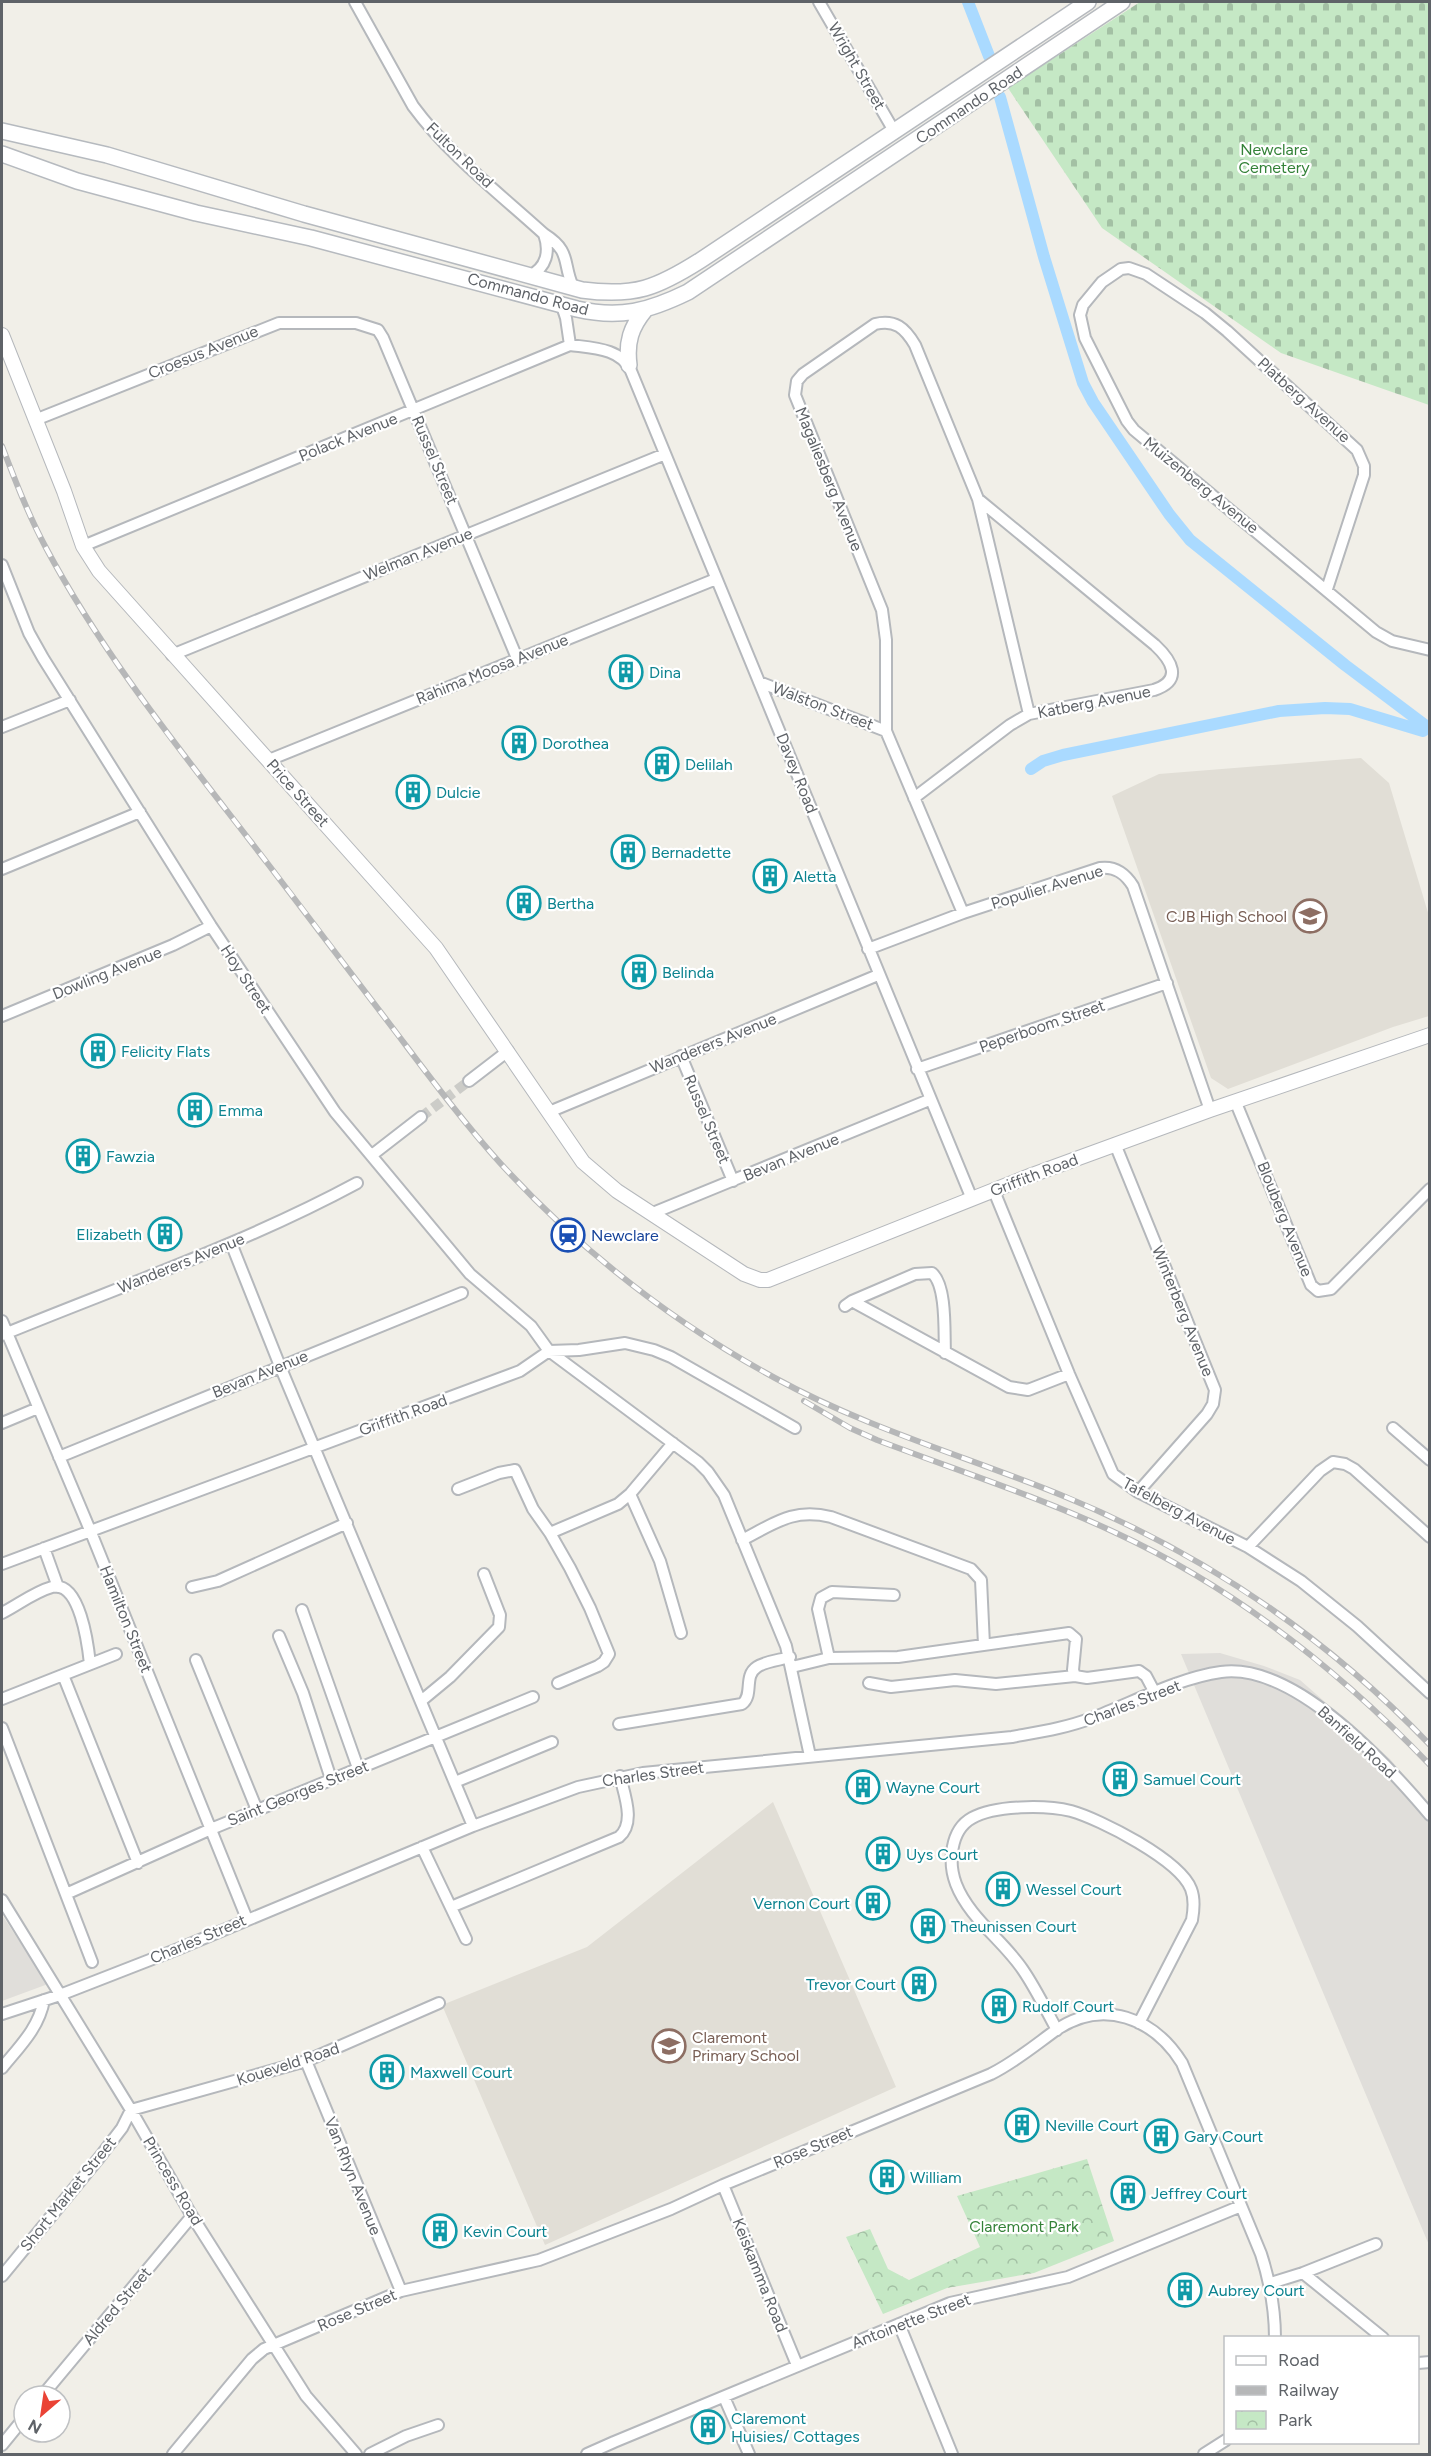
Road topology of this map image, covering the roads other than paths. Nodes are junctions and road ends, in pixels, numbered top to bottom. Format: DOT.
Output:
graph roads {
  1 [pos="355,2"];
  2 [pos="819,2"];
  3 [pos="1088,2"];
  4 [pos="1122,2"];
  5 [pos="2,131"];
  6 [pos="894,131"];
  7 [pos="2,154"];
  8 [pos="544,234"];
  9 [pos="1129,268"];
  10 [pos="529,276"];
  11 [pos="573,287"];
  12 [pos="561,303"];
  13 [pos="645,310"];
  14 [pos="378,330"];
  15 [pos="2,335"];
  16 [pos="570,345"];
  17 [pos="628,365"];
  18 [pos="414,410"];
  19 [pos="35,420"];
  20 [pos="665,454"];
  21 [pos="978,499"];
  22 [pos="466,534"];
  23 [pos="83,546"];
  24 [pos="2,565"];
  25 [pos="4,578"];
  26 [pos="716,579"];
  27 [pos="1327,589"];
  28 [pos="1430,650"];
  29 [pos="172,655"];
  30 [pos="517,658"];
  31 [pos="759,682"];
  32 [pos="70,700"];
  33 [pos="1029,714"];
  34 [pos="2,727"];
  35 [pos="886,731"];
  36 [pos="269,760"];
  37 [pos="914,798"];
  38 [pos="140,812"];
  39 [pos="2,869"];
  40 [pos="963,913"];
  41 [pos="211,926"];
  42 [pos="868,949"];
  43 [pos="878,975"];
  44 [pos="1167,983"];
  45 [pos="2,1016"];
  46 [pos="1430,1035"];
  47 [pos="508,1051"];
  48 [pos="681,1056"];
  49 [pos="918,1069"];
  50 [pos="469,1081"];
  51 [pos="929,1100"];
  52 [pos="1236,1103"];
  53 [pos="1210,1110"];
  54 [pos="549,1112"];
  55 [pos="422,1117"];
  56 [pos="1115,1144"];
  57 [pos="372,1155"];
  58 [pos="733,1181"];
  59 [pos="357,1183"];
  60 [pos="1430,1189"];
  61 [pos="994,1191"];
  62 [pos="972,1199"];
  63 [pos="653,1213"];
  64 [pos="231,1243"];
  65 [pos="462,1293"];
  66 [pos="2,1321"];
  67 [pos="4,1334"];
  68 [pos="549,1351"];
  69 [pos="945,1353"];
  70 [pos="280,1365"];
  71 [pos="1069,1374"];
  72 [pos="38,1408"];
  73 [pos="2,1423"];
  74 [pos="795,1428"];
  75 [pos="1393,1428"];
  76 [pos="673,1443"];
  77 [pos="315,1446"];
  78 [pos="59,1457"];
  79 [pos="1430,1460"];
  80 [pos="458,1489"];
  81 [pos="1138,1492"];
  82 [pos="630,1494"];
  83 [pos="347,1522"];
  84 [pos="90,1530"];
  85 [pos="550,1533"];
  86 [pos="1430,1537"];
  87 [pos="742,1540"];
  88 [pos="1248,1547"];
  89 [pos="44,1548"];
  90 [pos="2,1564"];
  91 [pos="484,1574"];
  92 [pos="58,1587"];
  93 [pos="192,1587"];
  94 [pos="894,1595"];
  95 [pos="302,1610"];
  96 [pos="2,1613"];
  97 [pos="681,1633"];
  98 [pos="279,1636"];
  99 [pos="984,1645"];
  100 [pos="116,1654"];
  101 [pos="829,1658"];
  102 [pos="196,1660"];
  103 [pos="791,1662"];
  104 [pos="90,1664"];
  105 [pos="63,1675"];
  106 [pos="1076,1676"];
  107 [pos="1203,1676"];
  108 [pos="558,1683"];
  109 [pos="869,1683"];
  110 [pos="1155,1694"];
  111 [pos="1430,1694"];
  112 [pos="533,1697"];
  113 [pos="2,1699"];
  114 [pos="421,1701"];
  115 [pos="619,1724"];
  116 [pos="2,1728"];
  117 [pos="436,1736"];
  118 [pos="552,1742"];
  119 [pos="810,1756"];
  120 [pos="358,1768"];
  121 [pos="620,1776"];
  122 [pos="331,1779"];
  123 [pos="455,1782"];
  124 [pos="257,1810"];
  125 [pos="1430,1815"];
  126 [pos="473,1826"];
  127 [pos="211,1829"];
  128 [pos="422,1847"];
  129 [pos="138,1863"];
  130 [pos="66,1894"];
  131 [pos="2,1900"];
  132 [pos="451,1908"];
  133 [pos="247,1919"];
  134 [pos="466,1939"];
  135 [pos="92,1962"];
  136 [pos="60,1995"];
  137 [pos="44,2000"];
  138 [pos="439,2003"];
  139 [pos="2,2014"];
  140 [pos="1139,2023"];
  141 [pos="1057,2030"];
  142 [pos="306,2061"];
  143 [pos="2,2068"];
  144 [pos="131,2110"];
  145 [pos="723,2185"];
  146 [pos="1241,2206"];
  147 [pos="192,2216"];
  148 [pos="1376,2244"];
  149 [pos="1303,2273"];
  150 [pos="2,2276"];
  151 [pos="1270,2283"];
  152 [pos="401,2291"];
  153 [pos="898,2324"];
  154 [pos="1275,2336"];
  155 [pos="1382,2336"];
  156 [pos="275,2345"];
  157 [pos="797,2365"];
  158 [pos="52,2384"];
  159 [pos="724,2397"];
  160 [pos="438,2425"];
  161 [pos="12,2433"];
  162 [pos="1224,2441"];
  163 [pos="2,2445"];
  164 [pos="173,2454"];
  165 [pos="356,2454"];
  166 [pos="370,2454"];
  167 [pos="587,2454"];
  168 [pos="749,2454"];
  169 [pos="952,2454"];
  170 [pos="1204,2454"];
  1 -- 8 [label="street, Fulton Road"];
  2 -- 6 [label="street, Wright Street"];
  3 -- 6 [label="main road, Commando Road"];
  4 -- 13 [label="main road, Commando Road"];
  5 -- 10 [label="main road, Commando Road"];
  6 -- 11 [label="main road, Commando Road"];
  7 -- 12 [label="main road, Commando Road"];
  8 -- 10 [label="street"];
  8 -- 11 [label="street, Fulton Road"];
  9 -- 27 [label="street, Platberg Avenue"];
  9 -- 27 [label="street, Muizenberg Avenue"];
  10 -- 11 [label="main road, Commando Road"];
  12 -- 13 [label="main road, Commando Road"];
  12 -- 16 [label="street"];
  13 -- 17 [label="main road"];
  14 -- 18 [label="street, Russel Street"];
  14 -- 19 [label="street, Croesus Avenue"];
  15 -- 19 [label="street, Price Street"];
  16 -- 17 [label="street, Davey Road"];
  16 -- 18 [label="street, Polack Avenue"];
  17 -- 20 [label="street, Davey Road"];
  18 -- 22 [label="street, Russel Street"];
  18 -- 23 [label="street, Polack Avenue"];
  19 -- 23 [label="street, Price Street"];
  20 -- 22 [label="street, Welman Avenue"];
  20 -- 26 [label="street, Davey Road"];
  21 -- 33 [label="street, Magaliesberg Avenue"];
  21 -- 33 [label="street, Katberg Avenue"];
  21 -- 35 [label="street, Magaliesberg Avenue"];
  22 -- 29 [label="street, Welman Avenue"];
  22 -- 30 [label="street, Russel Street"];
  23 -- 29 [label="street, Price Street"];
  24 -- 25 [label="street, Hoy Street"];
  25 -- 32 [label="street, Hoy Street"];
  26 -- 30 [label="street, Rahima Moosa Avenue"];
  26 -- 31 [label="street, Davey Road"];
  27 -- 28 [label="street, Muizenberg Avenue"];
  29 -- 36 [label="street, Price Street"];
  30 -- 36 [label="street, Rahima Moosa Avenue"];
  31 -- 35 [label="street, Walston Street"];
  31 -- 42 [label="street, Davey Road"];
  32 -- 34 [label="street"];
  32 -- 38 [label="street, Hoy Street"];
  33 -- 37 [label="street, Katberg Avenue"];
  35 -- 37 [label="street, Magaliesberg Avenue"];
  36 -- 47 [label="street, Price Street"];
  37 -- 40 [label="street, Magaliesberg Avenue"];
  38 -- 39 [label="street"];
  38 -- 41 [label="street, Hoy Street"];
  40 -- 42 [label="street, Populier Avenue"];
  40 -- 44 [label="street, Populier Avenue"];
  41 -- 45 [label="street, Dowling Avenue"];
  41 -- 57 [label="street, Hoy Street"];
  42 -- 43 [label="street, Davey Road"];
  43 -- 48 [label="street, Wanderers Avenue"];
  43 -- 49 [label="street, Davey Road"];
  44 -- 49 [label="street, Peperboom Street"];
  44 -- 53 [label="street, Populier Avenue"];
  46 -- 52 [label="street, Griffith Road"];
  47 -- 50 [label="street"];
  47 -- 54 [label="street, Price Street"];
  48 -- 54 [label="street, Wanderers Avenue"];
  48 -- 58 [label="street, Russel Street"];
  49 -- 51 [label="street, Davey Road"];
  51 -- 58 [label="street, Bevan Avenue"];
  51 -- 62 [label="street, Davey Road"];
  52 -- 53 [label="street, Griffith Road"];
  52 -- 60 [label="street, Blouberg Avenue"];
  53 -- 56 [label="street, Griffith Road"];
  54 -- 63 [label="street, Price Street"];
  55 -- 57 [label="street"];
  56 -- 61 [label="street, Griffith Road"];
  56 -- 81 [label="street, Winterberg Avenue"];
  57 -- 68 [label="street, Hoy Street"];
  58 -- 63 [label="street, Bevan Avenue"];
  59 -- 64 [label="street, Wanderers Avenue"];
  61 -- 62 [label="street, Griffith Road"];
  61 -- 71 [label="street, Tafelberg Avenue"];
  62 -- 63 [label="street, Griffith Road"];
  64 -- 67 [label="street, Wanderers Avenue"];
  64 -- 70 [label="street"];
  65 -- 70 [label="street, Bevan Avenue"];
  66 -- 67 [label="street, Hamilton Street"];
  67 -- 72 [label="street, Hamilton Street"];
  68 -- 74 [label="street"];
  68 -- 76 [label="street, Hoy Street"];
  68 -- 77 [label="street, Griffith Road"];
  69 -- 69 [label="street"];
  69 -- 71 [label="street"];
  70 -- 77 [label="street"];
  70 -- 78 [label="street, Bevan Avenue"];
  71 -- 81 [label="street, Tafelberg Avenue"];
  72 -- 73 [label="street"];
  72 -- 78 [label="street, Hamilton Street"];
  75 -- 79 [label="street"];
  76 -- 82 [label="street"];
  76 -- 87 [label="street, Hoy Street"];
  77 -- 83 [label="street"];
  77 -- 84 [label="street, Griffith Road"];
  78 -- 84 [label="street, Hamilton Street"];
  80 -- 85 [label="street"];
  81 -- 88 [label="street, Tafelberg Avenue"];
  82 -- 85 [label="street"];
  82 -- 97 [label="street"];
  83 -- 93 [label="street"];
  83 -- 114 [label="street"];
  84 -- 89 [label="street, Griffith Road"];
  84 -- 127 [label="street, Hamilton Street"];
  85 -- 108 [label="street"];
  86 -- 88 [label="street"];
  87 -- 99 [label="street"];
  87 -- 103 [label="street, Hoy Street"];
  88 -- 111 [label="street, Tafelberg Avenue"];
  89 -- 90 [label="street, Griffith Road"];
  89 -- 92 [label="street"];
  91 -- 114 [label="street"];
  92 -- 96 [label="street"];
  92 -- 104 [label="street"];
  94 -- 101 [label="street"];
  95 -- 120 [label="street"];
  98 -- 122 [label="street"];
  99 -- 101 [label="street"];
  99 -- 106 [label="street"];
  100 -- 104 [label="street"];
  101 -- 103 [label="street"];
  102 -- 124 [label="street"];
  103 -- 115 [label="street"];
  103 -- 119 [label="street, Hoy Street"];
  104 -- 105 [label="street"];
  105 -- 113 [label="street"];
  105 -- 129 [label="street"];
  106 -- 109 [label="street"];
  106 -- 110 [label="street"];
  107 -- 110 [label="street, Charles Street"];
  107 -- 125 [label="street, Banfield Road"];
  110 -- 119 [label="street, Charles Street"];
  112 -- 117 [label="street, Saint Georges Street"];
  114 -- 117 [label="street"];
  116 -- 130 [label="street"];
  117 -- 120 [label="street, Saint Georges Street"];
  117 -- 123 [label="street"];
  118 -- 123 [label="street"];
  119 -- 121 [label="street, Charles Street"];
  120 -- 122 [label="street, Saint Georges Street"];
  121 -- 126 [label="street, Charles Street"];
  121 -- 132 [label="street"];
  122 -- 124 [label="street, Saint Georges Street"];
  123 -- 126 [label="street"];
  124 -- 127 [label="street, Saint Georges Street"];
  126 -- 128 [label="street, Charles Street"];
  127 -- 129 [label="street, Saint Georges Street"];
  127 -- 133 [label="street, Hamilton Street"];
  128 -- 132 [label="street"];
  128 -- 133 [label="street, Charles Street"];
  129 -- 130 [label="street, Saint Georges Street"];
  130 -- 135 [label="street"];
  131 -- 136 [label="street, Princess Road"];
  132 -- 134 [label="street"];
  133 -- 136 [label="street, Charles Street"];
  136 -- 137 [label="street, Charles Street"];
  136 -- 144 [label="street, Princess Road"];
  137 -- 139 [label="street, Charles Street"];
  137 -- 143 [label="street"];
  138 -- 142 [label="street, Koueveld Road"];
  140 -- 141 [label="street, Rose Street"];
  140 -- 141 [label="street"];
  140 -- 146 [label="street, Rose Street"];
  141 -- 145 [label="street, Rose Street"];
  142 -- 144 [label="street, Koueveld Road"];
  142 -- 152 [label="street, Van Rhyn Avenue"];
  144 -- 147 [label="street, Princess Road"];
  144 -- 150 [label="street, Short Market Street"];
  145 -- 152 [label="street, Rose Street"];
  145 -- 157 [label="street, Keiskamma Road"];
  146 -- 151 [label="street, Rose Street"];
  146 -- 153 [label="street, Antoinette Street"];
  147 -- 156 [label="street, Princess Road"];
  147 -- 158 [label="street, Aldred Street"];
  148 -- 149 [label="street"];
  149 -- 151 [label="street"];
  149 -- 155 [label="street"];
  151 -- 154 [label="street, Rose Street"];
  152 -- 156 [label="street, Rose Street"];
  153 -- 157 [label="street, Antoinette Street"];
  153 -- 169 [label="street"];
  156 -- 164 [label="street, Rose Street"];
  156 -- 165 [label="street, Princess Road"];
  157 -- 159 [label="street, Antoinette Street"];
  159 -- 167 [label="street, Antoinette Street"];
  159 -- 168 [label="street"];
  160 -- 166 [label="street"];
  161 -- 163 [label="street"];
  162 -- 170 [label="street"];
}
